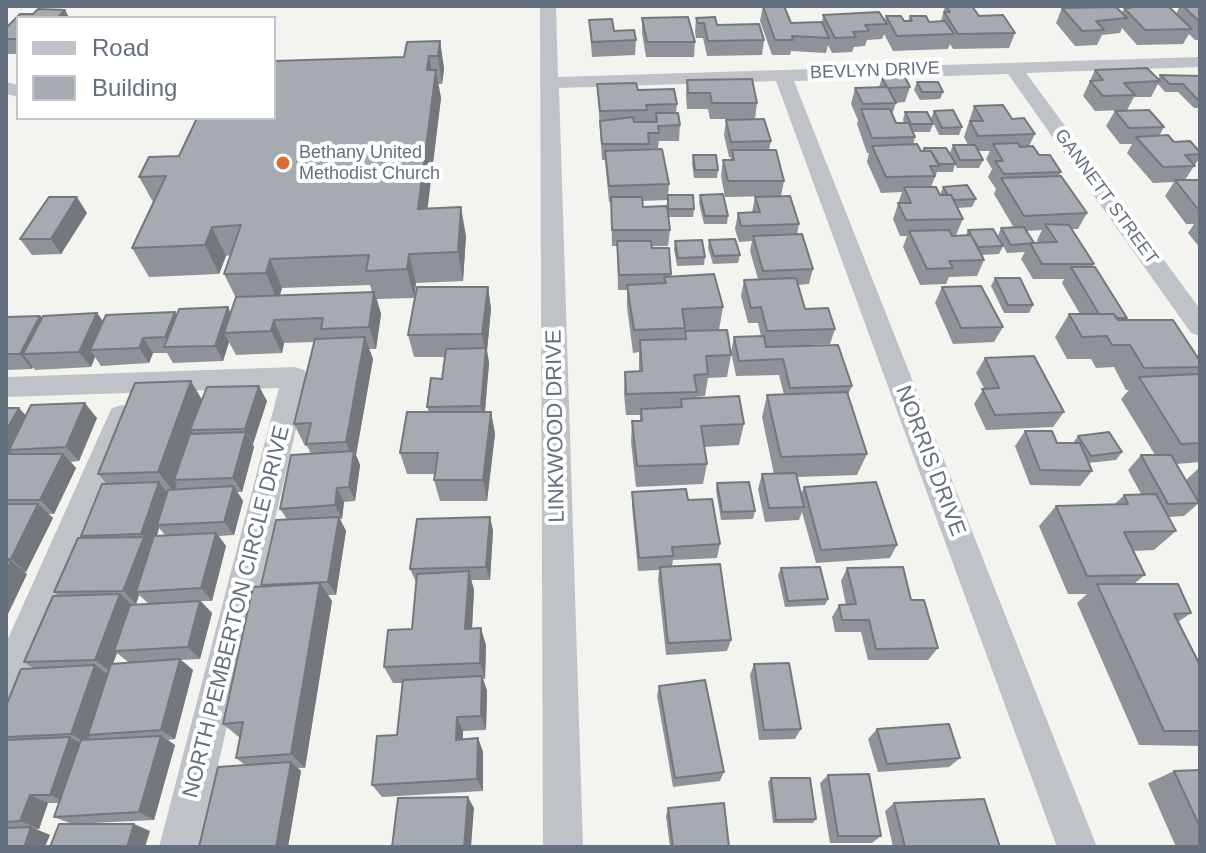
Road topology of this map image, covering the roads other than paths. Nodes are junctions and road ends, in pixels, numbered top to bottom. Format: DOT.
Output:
graph roads {
  1 [pos="548,6"];
  2 [pos="1200,62"];
  3 [pos="1012,67"];
  4 [pos="782,74"];
  5 [pos="550,83"];
  6 [pos="1200,327"];
  7 [pos="137,383"];
  8 [pos="6,387"];
  9 [pos="6,683"];
  10 [pos="179,847"];
  11 [pos="563,847"];
  12 [pos="1077,847"];
  1 -- 5 [label="street, LINKWOOD DRIVE"];
  2 -- 3 [label="street, BEVLYN DRIVE"];
  3 -- 4 [label="street, BEVLYN DRIVE"];
  3 -- 6 [label="street, GANNETT STREET"];
  4 -- 5 [label="street, BEVLYN DRIVE"];
  4 -- 12 [label="street, NORRIS DRIVE"];
  5 -- 11 [label="street, LINKWOOD DRIVE"];
  7 -- 8 [label="street"];
  7 -- 9 [label="street"];
  7 -- 10 [label="street, NORTH PEMBERTON CIRCLE DRIVE"];
}
